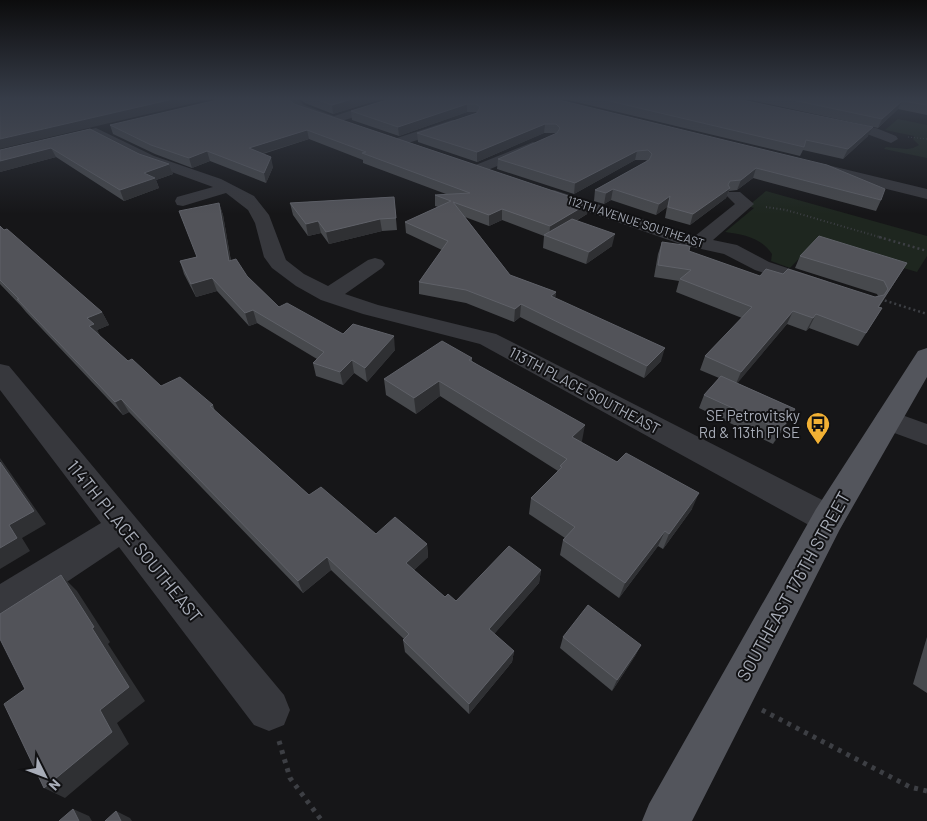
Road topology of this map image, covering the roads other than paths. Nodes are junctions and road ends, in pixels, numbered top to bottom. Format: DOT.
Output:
graph roads {
  1 [pos="111,137"];
  2 [pos="386,137"];
  3 [pos="413,137"];
  4 [pos="887,137"];
  5 [pos="550,138"];
  6 [pos="891,139"];
  7 [pos="399,142"];
  8 [pos="425,151"];
  9 [pos="460,163"];
  10 [pos="801,163"];
  11 [pos="478,169"];
  12 [pos="496,175"];
  13 [pos="226,188"];
  14 [pos="540,190"];
  15 [pos="591,193"];
  16 [pos="927,194"];
  17 [pos="740,200"];
  18 [pos="183,201"];
  19 [pos="575,202"];
  20 [pos="698,243"];
  21 [pos="375,264"];
  22 [pos="329,295"];
  23 [pos="868,301"];
  24 [pos="927,356"];
  25 [pos="0,372"];
  26 [pos="888,420"];
  27 [pos="927,435"];
  28 [pos="828,519"];
  29 [pos="124,526"];
  30 [pos="0,605"];
  31 [pos="269,710"];
  32 [pos="666,821"];
  1 -- 13 [label="street, 113TH PLACE SOUTHEAST"];
  2 -- 7 [label="street"];
  3 -- 7 [label="street"];
  4 -- 6 [label="street"];
  5 -- 11 [label="street"];
  7 -- 8 [label="street"];
  9 -- 11 [label="street"];
  10 -- 16 [label="street"];
  11 -- 12 [label="street"];
  13 -- 18 [label="street"];
  13 -- 22 [label="street, 113TH PLACE SOUTHEAST"];
  14 -- 19 [label="street, 112TH AVENUE SOUTHEAST"];
  15 -- 19 [label="street"];
  17 -- 20 [label="street"];
  19 -- 20 [label="street, 112TH AVENUE SOUTHEAST"];
  20 -- 23 [label="street, 112TH AVENUE SOUTHEAST"];
  21 -- 22 [label="street"];
  22 -- 28 [label="street, 113TH PLACE SOUTHEAST"];
  24 -- 26 [label="main road, SOUTHEAST 176TH STREET"];
  25 -- 29 [label="street, 114TH PLACE SOUTHEAST"];
  26 -- 27 [label="street"];
  26 -- 28 [label="main road, SOUTHEAST 176TH STREET"];
  28 -- 32 [label="main road, SOUTHEAST 176TH STREET"];
  29 -- 30 [label="street"];
  29 -- 31 [label="street, 114TH PLACE SOUTHEAST"];
}
